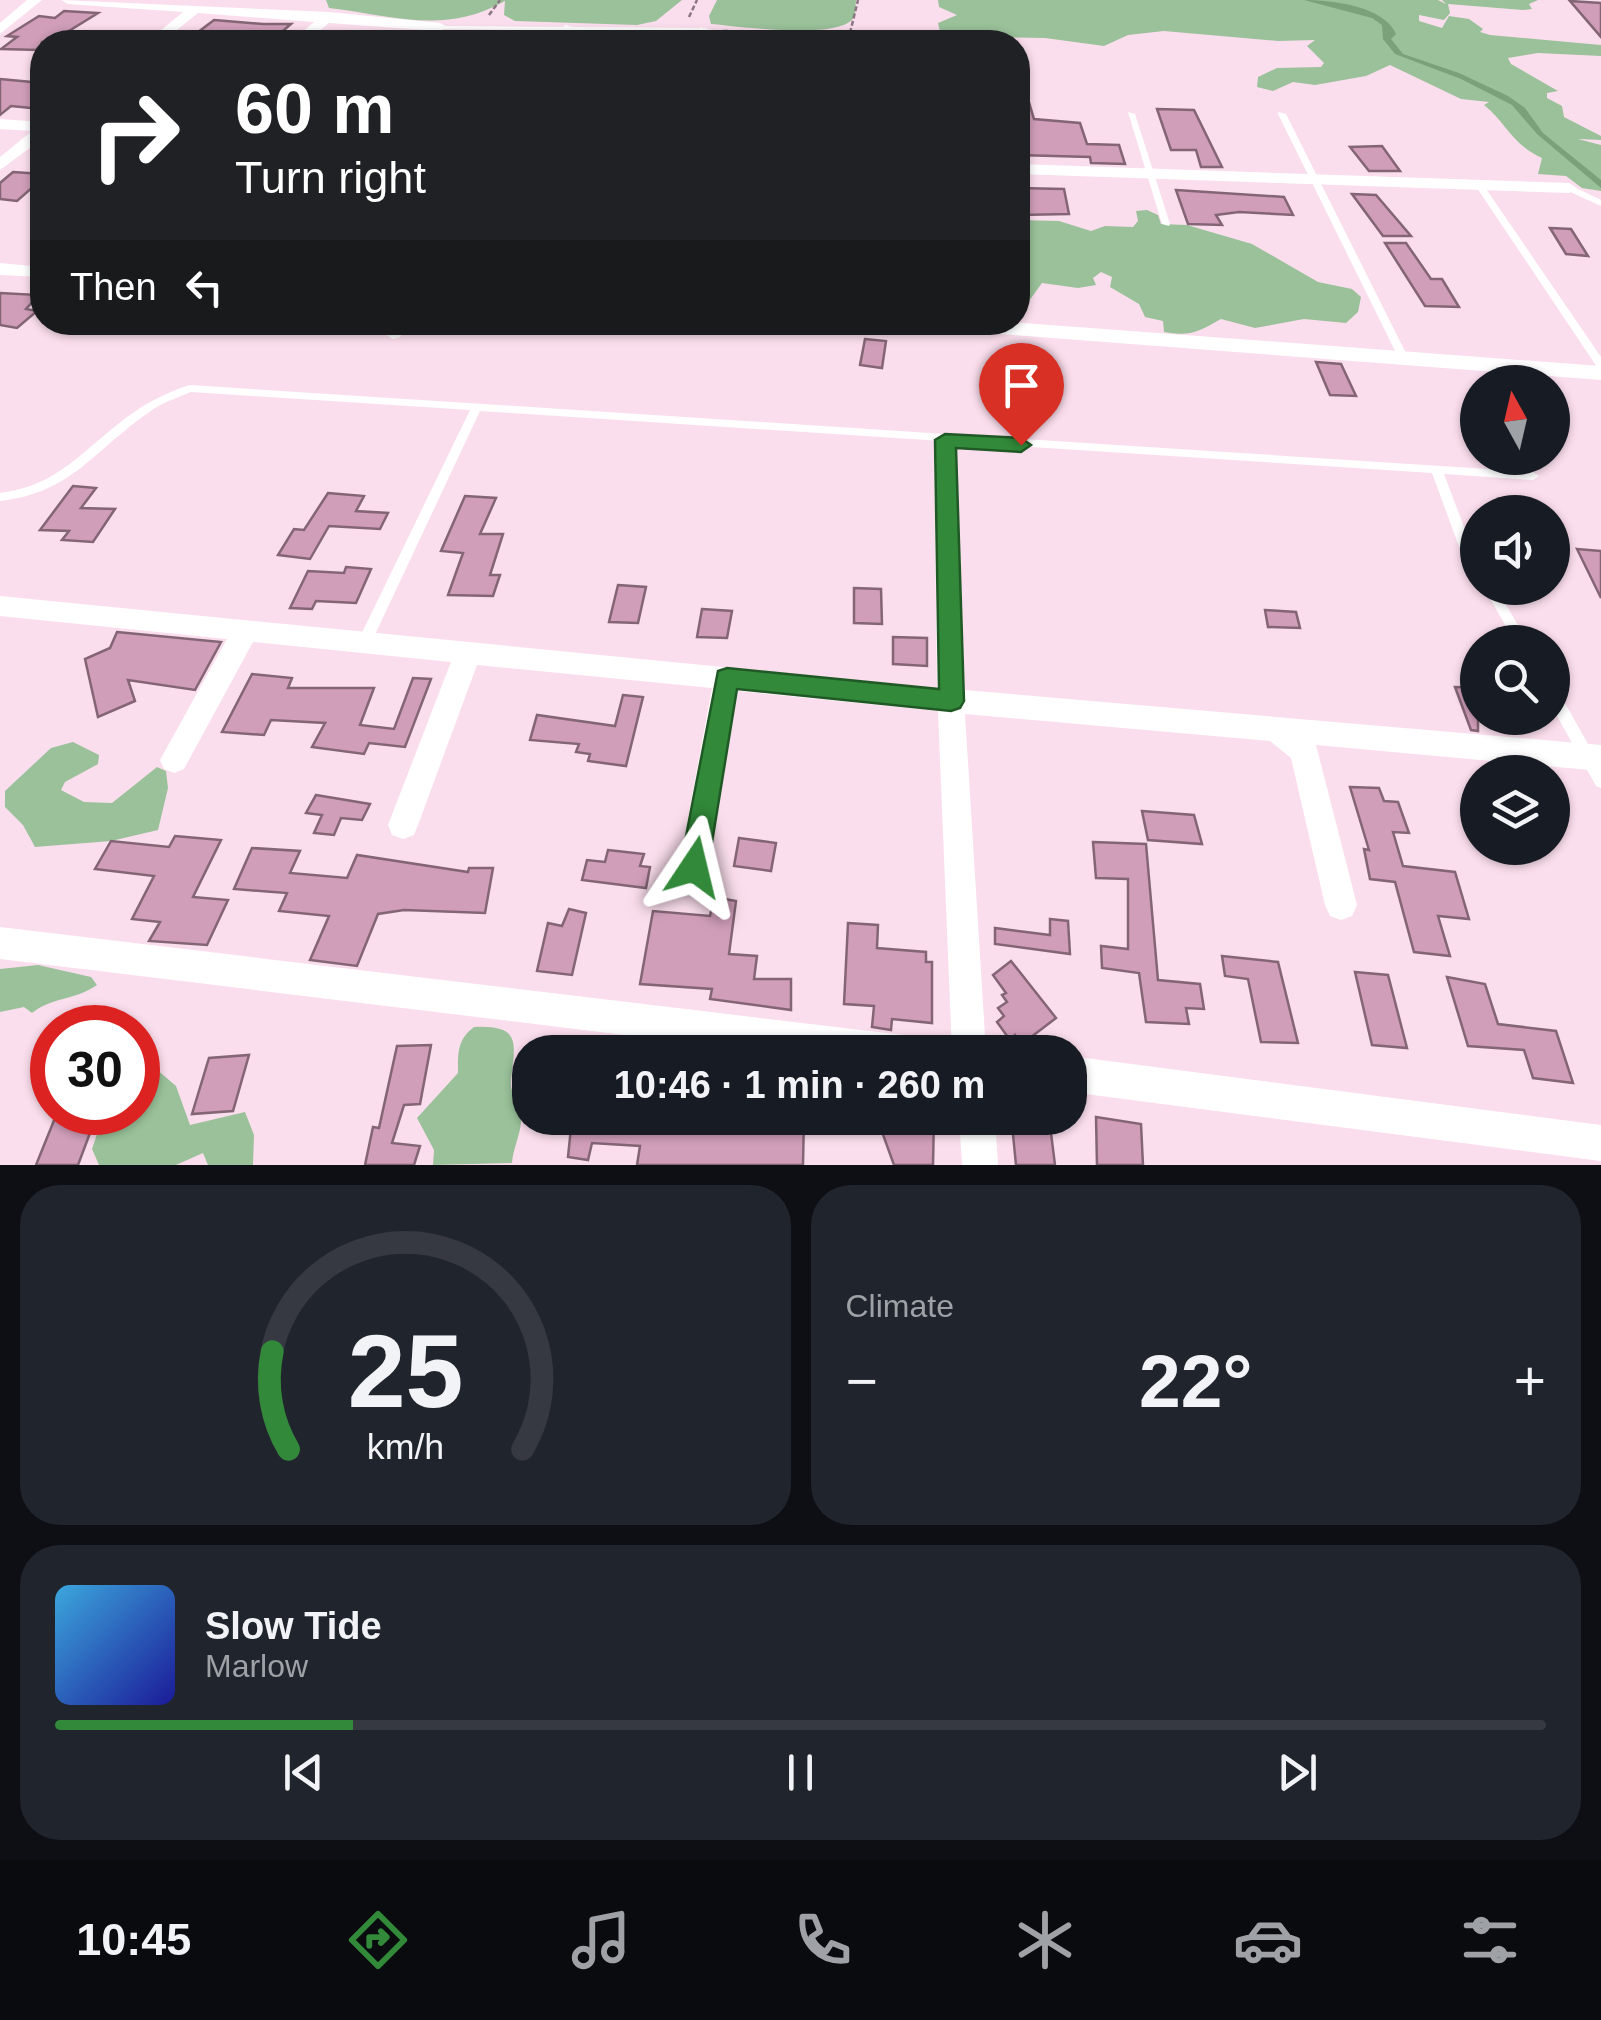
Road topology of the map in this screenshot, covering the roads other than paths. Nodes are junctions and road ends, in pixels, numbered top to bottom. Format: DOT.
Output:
graph roads {
  1 [pos="35,0"];
  2 [pos="68,0"];
  3 [pos="197,8"];
  4 [pos="328,16"];
  5 [pos="440,26"];
  6 [pos="570,28"];
  7 [pos="0,30"];
  8 [pos="169,30"];
  9 [pos="312,30"];
  10 [pos="436,30"];
  11 [pos="603,30"];
  12 [pos="1131,114"];
  13 [pos="1282,114"];
  14 [pos="0,124"];
  15 [pos="30,128"];
  16 [pos="30,139"];
  17 [pos="0,165"];
  18 [pos="1030,170"];
  19 [pos="1150,172"];
  20 [pos="1312,178"];
  21 [pos="1479,185"];
  22 [pos="1568,188"];
  23 [pos="1601,203"];
  24 [pos="1166,224"];
  25 [pos="0,268"];
  26 [pos="30,271"];
  27 [pos="1030,328"];
  28 [pos="1404,358"];
  29 [pos="1601,364"];
  30 [pos="1601,373"];
  31 [pos="477,406"];
  32 [pos="945,440"];
  33 [pos="1438,470"];
  34 [pos="1533,476"];
  35 [pos="0,497"];
  36 [pos="1460,533"];
  37 [pos="0,606"];
  38 [pos="246,630"];
  39 [pos="366,641"];
  40 [pos="468,652"];
  41 [pos="727,678"];
  42 [pos="951,701"];
  43 [pos="1570,722"];
  44 [pos="1275,729"];
  45 [pos="174,760"];
  46 [pos="1598,766"];
  47 [pos="403,824"];
  48 [pos="694,867"];
  49 [pos="1341,904"];
  50 [pos="0,943"];
  51 [pos="761,1035"];
  52 [pos="967,1035"];
  53 [pos="1087,1076"];
  54 [pos="978,1135"];
  55 [pos="1601,1143"];
  56 [pos="980,1165"];
  1 -- 7 [label="street"];
  2 -- 3 [label="street"];
  3 -- 4 [label="street"];
  3 -- 8 [label="street"];
  4 -- 5 [label="street"];
  4 -- 9 [label="street"];
  5 -- 6 [label="lane"];
  5 -- 10 [label="street"];
  6 -- 11 [label="lane"];
  12 -- 19 [label="lane"];
  13 -- 20 [label="lane"];
  14 -- 15 [label="street"];
  16 -- 17 [label="street"];
  18 -- 19 [label="street"];
  19 -- 20 [label="street"];
  19 -- 24 [label="lane"];
  20 -- 21 [label="street"];
  20 -- 28 [label="lane"];
  21 -- 22 [label="street"];
  21 -- 29 [label="lane"];
  22 -- 23 [label="lane"];
  25 -- 26 [label="street"];
  27 -- 28 [label="street"];
  28 -- 30 [label="street"];
  31 -- 32 [label="lane"];
  31 -- 35 [label="lane"];
  31 -- 39 [label="lane"];
  32 -- 33 [label="lane"];
  32 -- 42 [label="street"];
  33 -- 34 [label="lane"];
  33 -- 36 [label="lane"];
  37 -- 38 [label="street"];
  38 -- 39 [label="street"];
  38 -- 45 [label="street"];
  39 -- 40 [label="street"];
  40 -- 41 [label="street"];
  40 -- 47 [label="street"];
  41 -- 42 [label="street"];
  41 -- 48 [label="street"];
  42 -- 44 [label="street"];
  42 -- 52 [label="street"];
  43 -- 46 [label="lane"];
  44 -- 46 [label="street"];
  44 -- 49 [label="street"];
  50 -- 51 [label="street"];
  53 -- 55 [label="street"];
  54 -- 56 [label="street"];
}
